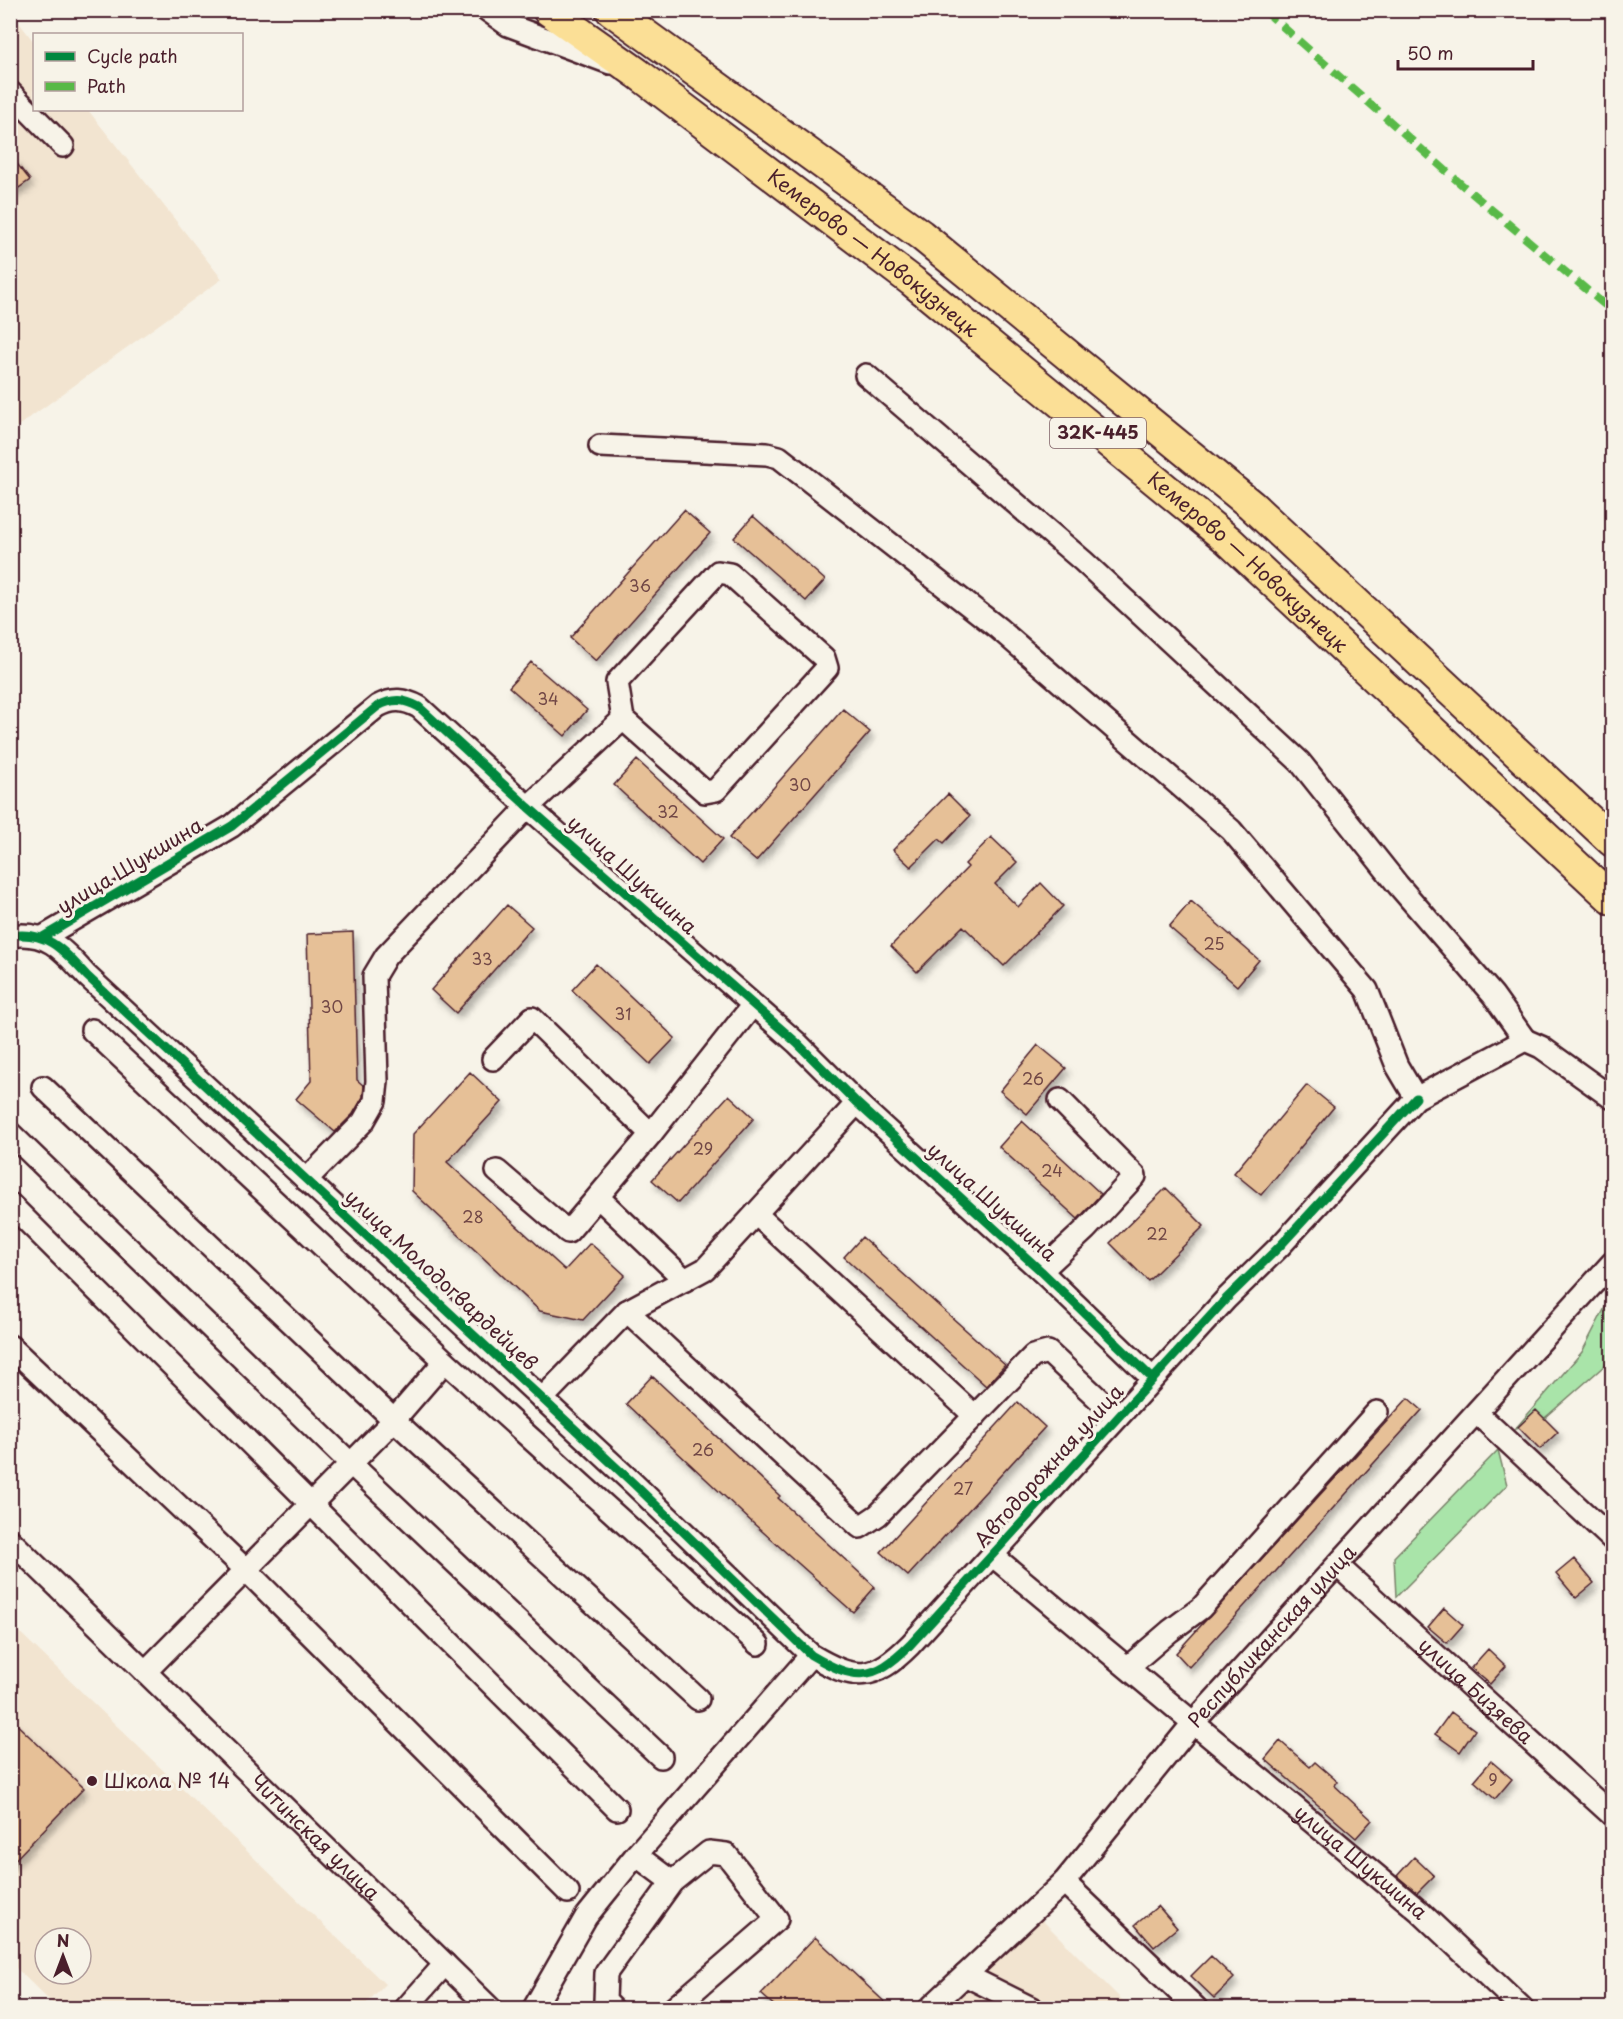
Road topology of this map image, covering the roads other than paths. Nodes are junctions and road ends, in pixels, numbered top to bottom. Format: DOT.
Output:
graph roads {
  1 [pos="487,10"];
  2 [pos="548,10"];
  3 [pos="611,10"];
  4 [pos="626,10"];
  5 [pos="648,36"];
  6 [pos="637,73"];
  7 [pos="10,92"];
  8 [pos="63,146"];
  9 [pos="866,375"];
  10 [pos="600,446"];
  11 [pos="623,719"];
  12 [pos="528,807"];
  13 [pos="1612,841"];
  14 [pos="1612,899"];
  15 [pos="10,936"];
  16 [pos="43,937"];
  17 [pos="752,1006"];
  18 [pos="92,1030"];
  19 [pos="1525,1040"];
  20 [pos="493,1059"];
  21 [pos="43,1087"];
  22 [pos="1416,1098"];
  23 [pos="1612,1098"];
  24 [pos="1059,1100"];
  25 [pos="857,1103"];
  26 [pos="10,1133"];
  27 [pos="651,1134"];
  28 [pos="497,1171"];
  29 [pos="306,1180"];
  30 [pos="598,1197"];
  31 [pos="10,1204"];
  32 [pos="756,1214"];
  33 [pos="1612,1263"];
  34 [pos="1041,1271"];
  35 [pos="685,1280"];
  36 [pos="627,1311"];
  37 [pos="10,1346"];
  38 [pos="445,1361"];
  39 [pos="1152,1378"];
  40 [pos="542,1399"];
  41 [pos="1377,1412"];
  42 [pos="1477,1413"];
  43 [pos="975,1416"];
  44 [pos="1118,1417"];
  45 [pos="394,1420"];
  46 [pos="349,1462"];
  47 [pos="311,1501"];
  48 [pos="1612,1539"];
  49 [pos="10,1540"];
  50 [pos="992,1556"];
  51 [pos="1338,1566"];
  52 [pos="245,1569"];
  53 [pos="758,1644"];
  54 [pos="811,1655"];
  55 [pos="1128,1667"];
  56 [pos="145,1672"];
  57 [pos="698,1699"];
  58 [pos="1194,1722"];
  59 [pos="661,1757"];
  60 [pos="617,1809"];
  61 [pos="1612,1815"];
  62 [pos="636,1855"];
  63 [pos="672,1882"];
  64 [pos="1064,1882"];
  65 [pos="568,1892"];
  66 [pos="445,1964"];
  67 [pos="965,1975"];
  68 [pos="406,2008"];
  69 [pos="490,2008"];
  70 [pos="534,2008"];
  71 [pos="612,2008"];
  72 [pos="674,2008"];
  73 [pos="930,2008"];
  74 [pos="1031,2008"];
  75 [pos="1196,2008"];
  76 [pos="1522,2008"];
  1 -- 6 [label="street"];
  2 -- 6 [label="highway, Кемерово — Новокузнецк / 32К-445"];
  3 -- 5 [label="highway, Кемерово — Новокузнецк / 32К-445"];
  4 -- 5 [label="street"];
  5 -- 13 [label="highway, Кемерово — Новокузнецк / 32К-445"];
  6 -- 14 [label="highway, Кемерово — Новокузнецк / 32К-445"];
  7 -- 8 [label="street"];
  9 -- 19 [label="street"];
  10 -- 22 [label="street"];
  11 -- 11 [label="street"];
  11 -- 12 [label="street"];
  12 -- 16 [label="street, улица Шукшина"];
  12 -- 17 [label="street, улица Шукшина"];
  12 -- 29 [label="street"];
  15 -- 16 [label="street"];
  16 -- 29 [label="street, улица Молодогвардейцев"];
  17 -- 25 [label="street, улица Шукшина"];
  17 -- 27 [label="street"];
  18 -- 38 [label="street"];
  19 -- 22 [label="street, Автодорожная улица"];
  19 -- 23 [label="street"];
  20 -- 27 [label="street"];
  21 -- 45 [label="street"];
  22 -- 39 [label="street, Автодорожная улица"];
  24 -- 34 [label="street"];
  25 -- 32 [label="street"];
  25 -- 34 [label="street, улица Шукшина"];
  26 -- 46 [label="street"];
  27 -- 30 [label="street"];
  28 -- 30 [label="street"];
  29 -- 40 [label="street, улица Молодогвардейцев"];
  30 -- 35 [label="street"];
  31 -- 47 [label="street"];
  32 -- 35 [label="street"];
  32 -- 43 [label="street"];
  33 -- 42 [label="street, Республиканская улица"];
  34 -- 39 [label="street, улица Шукшина"];
  35 -- 36 [label="street"];
  36 -- 40 [label="street"];
  36 -- 43 [label="street"];
  37 -- 52 [label="street"];
  38 -- 45 [label="street"];
  38 -- 53 [label="street"];
  39 -- 44 [label="street, Автодорожная улица"];
  40 -- 54 [label="street, улица Молодогвардейцев"];
  41 -- 55 [label="street"];
  42 -- 48 [label="street"];
  42 -- 51 [label="street, Республиканская улица"];
  43 -- 44 [label="street"];
  44 -- 50 [label="street, Автодорожная улица"];
  45 -- 46 [label="street"];
  45 -- 57 [label="street"];
  46 -- 47 [label="street"];
  46 -- 59 [label="street"];
  47 -- 52 [label="street"];
  47 -- 60 [label="street"];
  49 -- 56 [label="street, Читинская улица"];
  50 -- 54 [label="street, Автодорожная улица"];
  50 -- 55 [label="street, улица Шукшина"];
  51 -- 58 [label="street, Республиканская улица"];
  51 -- 61 [label="street, улица Бизяева"];
  52 -- 56 [label="street"];
  52 -- 65 [label="street"];
  54 -- 62 [label="street"];
  55 -- 58 [label="street, улица Шукшина"];
  56 -- 66 [label="street, Читинская улица"];
  58 -- 64 [label="street, Республиканская улица"];
  58 -- 76 [label="street, улица Шукшина"];
  62 -- 63 [label="street"];
  62 -- 70 [label="street"];
  63 -- 71 [label="street"];
  63 -- 72 [label="street"];
  64 -- 67 [label="street, Республиканская улица"];
  64 -- 75 [label="street"];
  66 -- 68 [label="street"];
  66 -- 69 [label="street, Читинская улица"];
  67 -- 73 [label="street, Республиканская улица"];
  67 -- 74 [label="street"];
}
